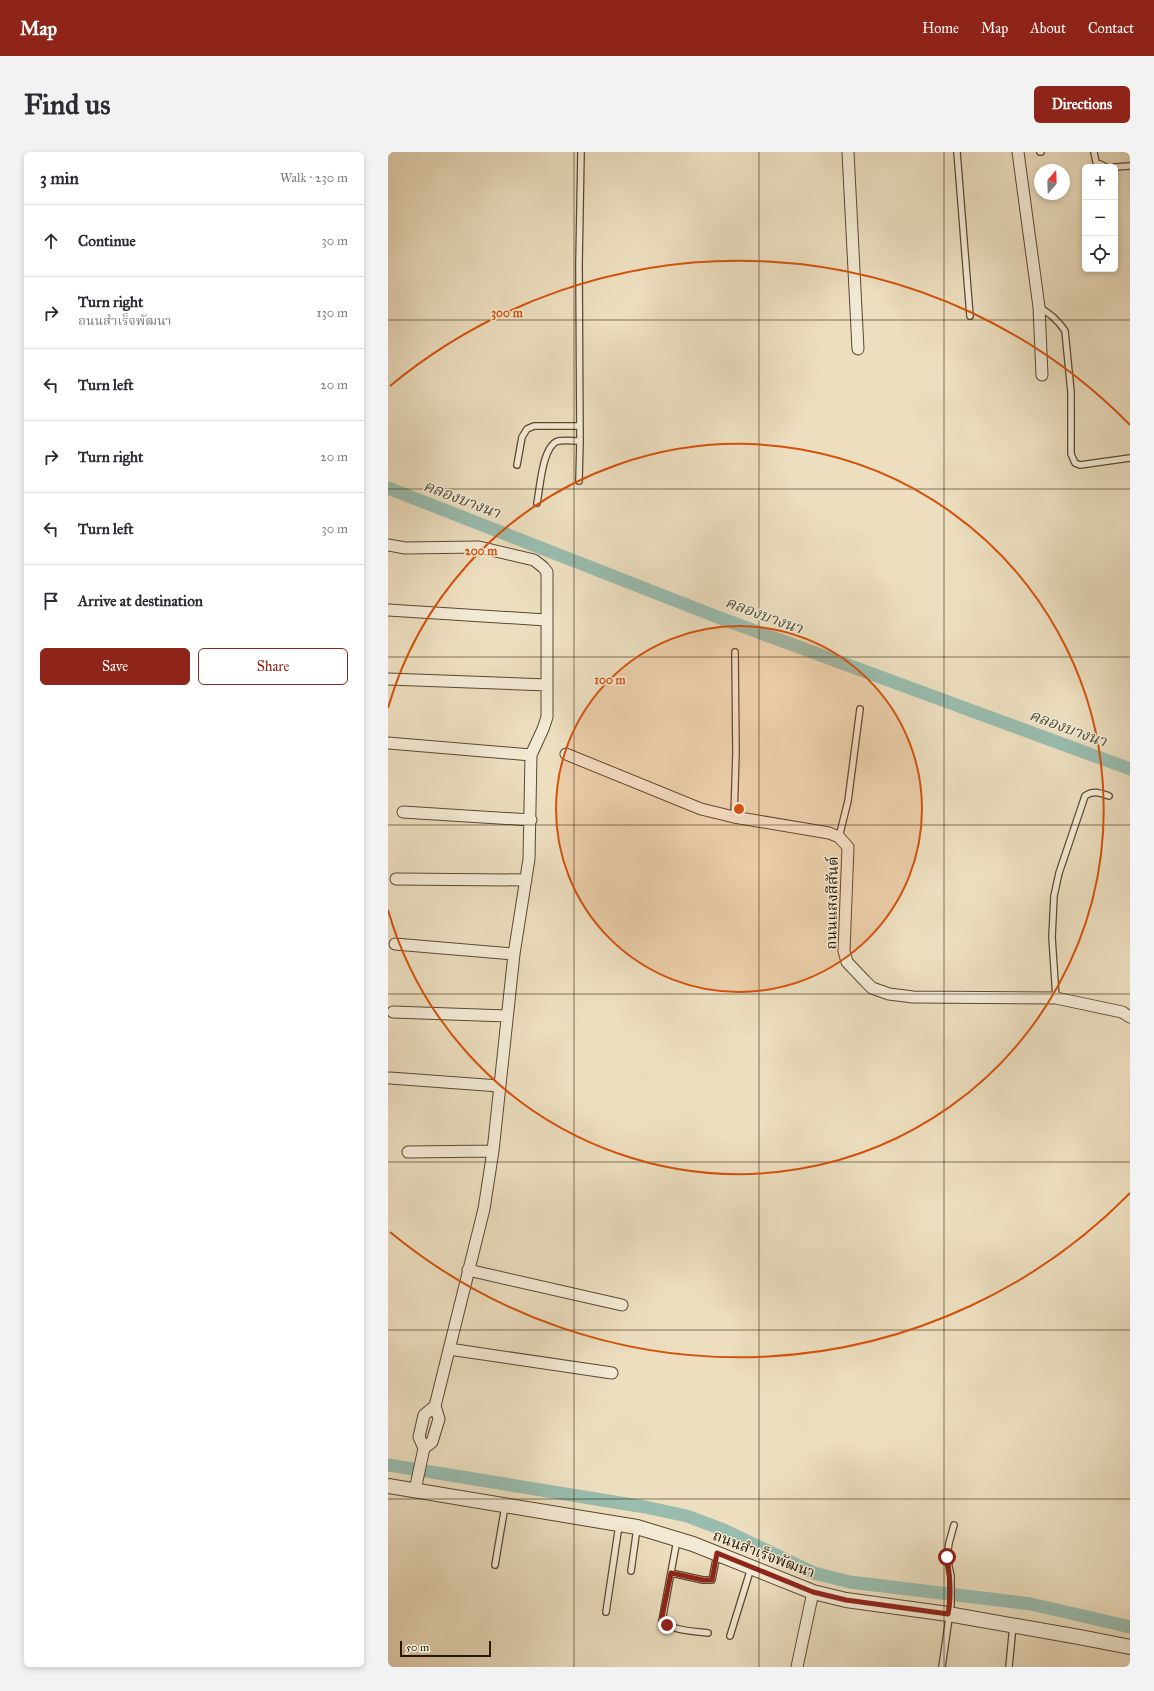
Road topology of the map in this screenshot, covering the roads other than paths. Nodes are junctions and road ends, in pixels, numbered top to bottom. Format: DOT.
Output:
graph roads {
  1 [pos="581,152"];
  2 [pos="848,152"];
  3 [pos="957,152"];
  4 [pos="1018,152"];
  5 [pos="1094,152"];
  6 [pos="1100,164"];
  7 [pos="1130,166"];
  8 [pos="1118,167"];
  9 [pos="1039,307"];
  10 [pos="970,316"];
  11 [pos="858,349"];
  12 [pos="1042,375"];
  13 [pos="580,426"];
  14 [pos="580,440"];
  15 [pos="1130,458"];
  16 [pos="517,465"];
  17 [pos="579,481"];
  18 [pos="537,503"];
  19 [pos="388,544"];
  20 [pos="388,610"];
  21 [pos="546,620"];
  22 [pos="735,652"];
  23 [pos="388,679"];
  24 [pos="548,685"];
  25 [pos="860,709"];
  26 [pos="388,743"];
  27 [pos="566,754"];
  28 [pos="531,755"];
  29 [pos="1109,796"];
  30 [pos="403,812"];
  31 [pos="734,817"];
  32 [pos="531,820"];
  33 [pos="840,837"];
  34 [pos="396,880"];
  35 [pos="526,880"];
  36 [pos="395,944"];
  37 [pos="514,954"];
  38 [pos="1056,998"];
  39 [pos="393,1012"];
  40 [pos="507,1016"];
  41 [pos="1130,1017"];
  42 [pos="390,1078"];
  43 [pos="499,1086"];
  44 [pos="493,1150"];
  45 [pos="408,1152"];
  46 [pos="468,1270"];
  47 [pos="622,1305"];
  48 [pos="449,1349"];
  49 [pos="612,1373"];
  50 [pos="388,1486"];
  51 [pos="415,1490"];
  52 [pos="505,1505"];
  53 [pos="619,1524"];
  54 [pos="954,1525"];
  55 [pos="637,1527"];
  56 [pos="677,1539"];
  57 [pos="717,1553"];
  58 [pos="494,1565"];
  59 [pos="751,1567"];
  60 [pos="631,1572"];
  61 [pos="671,1573"];
  62 [pos="813,1592"];
  63 [pos="950,1609"];
  64 [pos="606,1612"];
  65 [pos="1013,1625"];
  66 [pos="708,1633"];
  67 [pos="730,1636"];
  68 [pos="1130,1647"];
  69 [pos="797,1667"];
  70 [pos="942,1667"];
  71 [pos="1008,1667"];
  1 -- 13 [label="lane"];
  2 -- 11 [label="street"];
  3 -- 10 [label="lane"];
  4 -- 9 [label="street"];
  5 -- 6 [label="lane"];
  7 -- 8 [label="lane"];
  9 -- 12 [label="street"];
  9 -- 15 [label="lane"];
  13 -- 14 [label="lane"];
  13 -- 16 [label="lane"];
  14 -- 17 [label="lane"];
  14 -- 18 [label="lane"];
  19 -- 21 [label="street"];
  20 -- 21 [label="street"];
  21 -- 24 [label="street"];
  22 -- 31 [label="lane"];
  23 -- 24 [label="street"];
  24 -- 28 [label="street"];
  25 -- 33 [label="lane"];
  26 -- 28 [label="street"];
  27 -- 31 [label="street, ถนนแสงสีสันต์"];
  28 -- 32 [label="street"];
  29 -- 38 [label="lane"];
  30 -- 32 [label="street"];
  31 -- 33 [label="street, ถนนแสงสีสันต์"];
  32 -- 35 [label="street"];
  33 -- 38 [label="street, ถนนแสงสีสันต์"];
  34 -- 35 [label="street"];
  35 -- 37 [label="street"];
  36 -- 37 [label="street"];
  37 -- 40 [label="street"];
  38 -- 41 [label="street, ถนนแสงสีสันต์"];
  39 -- 40 [label="street"];
  40 -- 43 [label="street"];
  42 -- 43 [label="street"];
  43 -- 44 [label="street"];
  44 -- 45 [label="street"];
  44 -- 46 [label="street"];
  46 -- 47 [label="street"];
  46 -- 48 [label="street"];
  48 -- 49 [label="street"];
  48 -- 51 [label="street"];
  50 -- 51 [label="street, ถนนสำเร็จพัฒนา"];
  51 -- 52 [label="street, ถนนสำเร็จพัฒนา"];
  52 -- 53 [label="street, ถนนสำเร็จพัฒนา"];
  52 -- 58 [label="lane"];
  53 -- 55 [label="street, ถนนสำเร็จพัฒนา"];
  53 -- 64 [label="lane"];
  54 -- 63 [label="lane"];
  55 -- 56 [label="street, ถนนสำเร็จพัฒนา"];
  55 -- 60 [label="lane"];
  56 -- 57 [label="street, ถนนสำเร็จพัฒนา"];
  56 -- 61 [label="lane"];
  57 -- 59 [label="street, ถนนสำเร็จพัฒนา"];
  57 -- 61 [label="lane"];
  59 -- 62 [label="street, ถนนสำเร็จพัฒนา"];
  59 -- 67 [label="lane"];
  61 -- 66 [label="lane"];
  62 -- 63 [label="street, ถนนสำเร็จพัฒนา"];
  62 -- 69 [label="street"];
  63 -- 65 [label="street, ถนนสำเร็จพัฒนา"];
  63 -- 70 [label="lane"];
  65 -- 68 [label="street, ถนนสำเร็จพัฒนา"];
  65 -- 71 [label="lane"];
}
